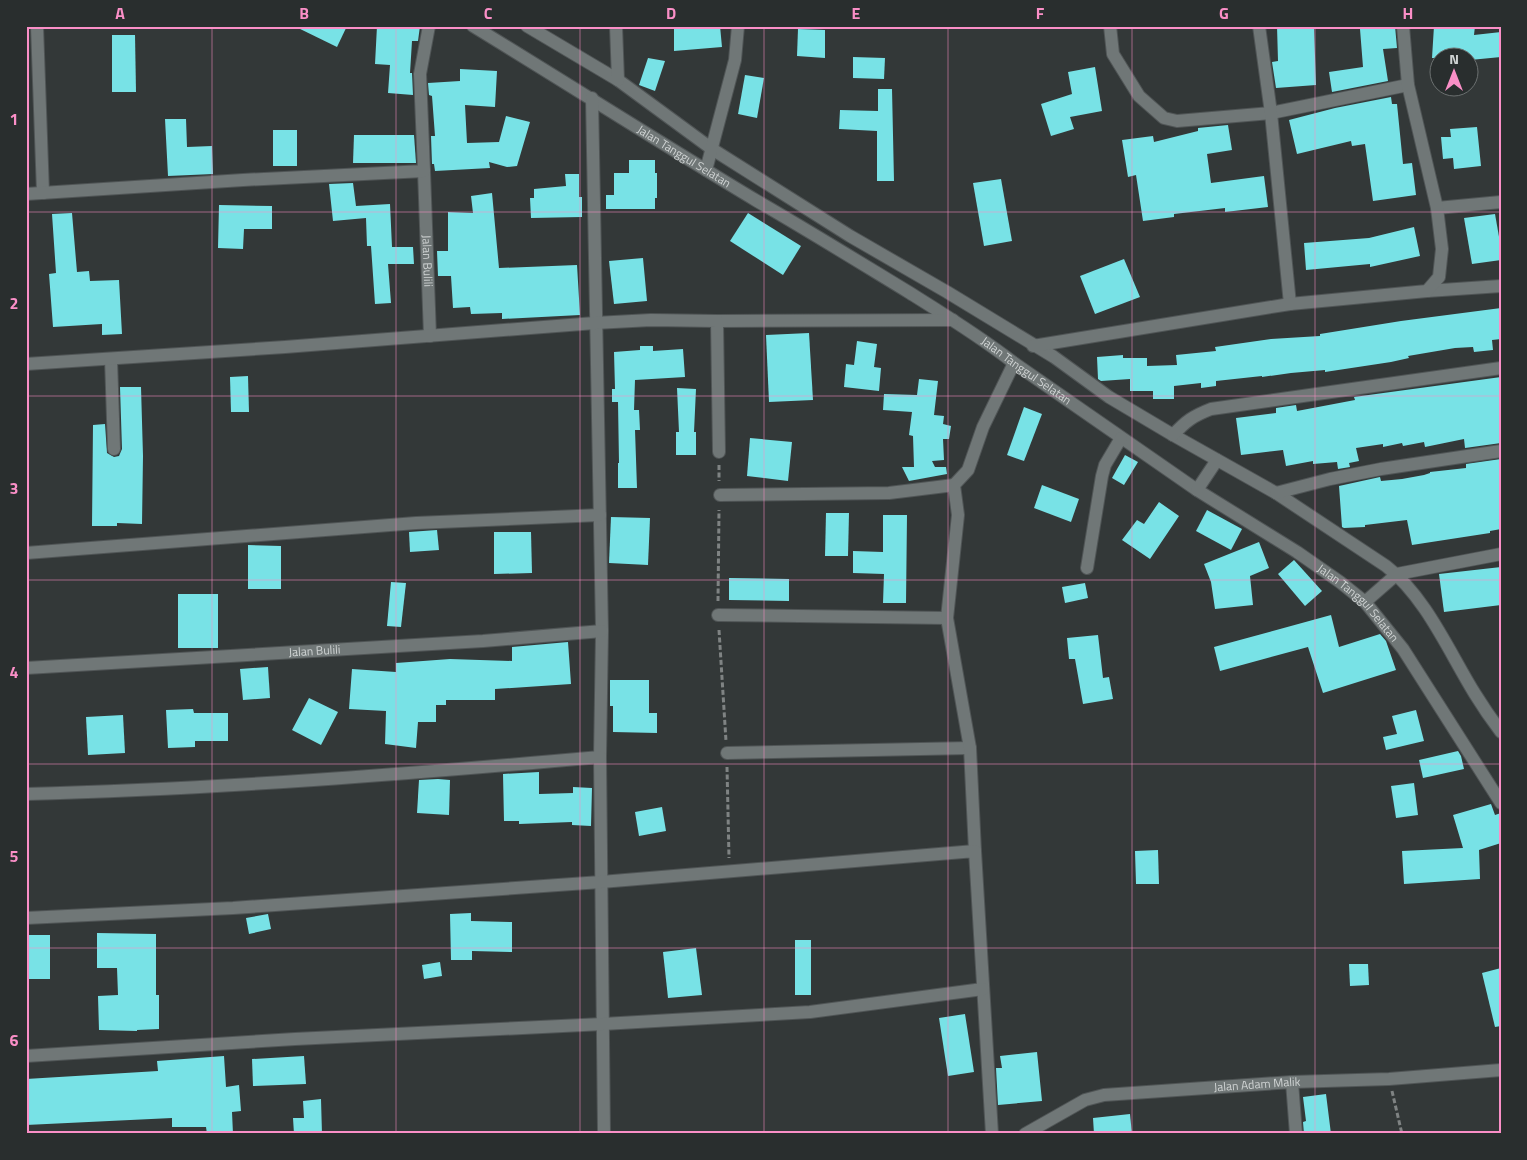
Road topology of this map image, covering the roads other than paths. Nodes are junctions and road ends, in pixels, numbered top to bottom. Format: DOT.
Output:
graph roads {
  1 [pos="37,26"];
  2 [pos="429,26"];
  3 [pos="473,26"];
  4 [pos="527,26"];
  5 [pos="616,26"];
  6 [pos="738,26"];
  7 [pos="1110,26"];
  8 [pos="1259,26"];
  9 [pos="1403,26"];
  10 [pos="618,80"];
  11 [pos="1408,85"];
  12 [pos="592,98"];
  13 [pos="1271,113"];
  14 [pos="712,149"];
  15 [pos="706,170"];
  16 [pos="424,171"];
  17 [pos="43,193"];
  18 [pos="26,194"];
  19 [pos="1501,202"];
  20 [pos="1437,208"];
  21 [pos="1501,286"];
  22 [pos="1427,290"];
  23 [pos="1290,304"];
  24 [pos="953,320"];
  25 [pos="717,321"];
  26 [pos="595,323"];
  27 [pos="430,336"];
  28 [pos="1033,346"];
  29 [pos="111,359"];
  30 [pos="1014,363"];
  31 [pos="26,364"];
  32 [pos="1501,368"];
  33 [pos="1173,435"];
  34 [pos="1122,438"];
  35 [pos="114,449"];
  36 [pos="1501,451"];
  37 [pos="718,452"];
  38 [pos="1216,460"];
  39 [pos="954,485"];
  40 [pos="1196,490"];
  41 [pos="1276,493"];
  42 [pos="720,495"];
  43 [pos="600,515"];
  44 [pos="26,552"];
  45 [pos="1501,554"];
  46 [pos="1088,568"];
  47 [pos="1397,574"];
  48 [pos="1365,602"];
  49 [pos="718,615"];
  50 [pos="947,618"];
  51 [pos="602,631"];
  52 [pos="26,668"];
  53 [pos="1501,732"];
  54 [pos="970,748"];
  55 [pos="727,753"];
  56 [pos="600,757"];
  57 [pos="26,794"];
  58 [pos="1501,803"];
  59 [pos="975,851"];
  60 [pos="601,882"];
  61 [pos="26,918"];
  62 [pos="983,989"];
  63 [pos="603,1024"];
  64 [pos="26,1056"];
  65 [pos="1501,1070"];
  66 [pos="1292,1082"];
  67 [pos="604,1134"];
  68 [pos="992,1134"];
  69 [pos="1024,1134"];
  70 [pos="1296,1134"];
  1 -- 17 [label="street"];
  2 -- 16 [label="street, Jalan Bulili"];
  3 -- 12 [label="street, Jalan Tanggul Selatan"];
  4 -- 10 [label="street, Jalan Tanggul Selatan"];
  5 -- 10 [label="street"];
  6 -- 14 [label="street"];
  7 -- 13 [label="street"];
  8 -- 13 [label="street"];
  9 -- 11 [label="street"];
  10 -- 14 [label="street, Jalan Tanggul Selatan"];
  11 -- 13 [label="street"];
  11 -- 20 [label="street"];
  12 -- 15 [label="street, Jalan Tanggul Selatan"];
  12 -- 26 [label="street"];
  13 -- 23 [label="street"];
  14 -- 15 [label="street"];
  14 -- 28 [label="street, Jalan Tanggul Selatan"];
  15 -- 24 [label="street, Jalan Tanggul Selatan"];
  16 -- 17 [label="street"];
  16 -- 27 [label="street, Jalan Bulili"];
  17 -- 18 [label="street"];
  19 -- 20 [label="street"];
  20 -- 22 [label="street"];
  21 -- 22 [label="street"];
  22 -- 23 [label="street"];
  23 -- 28 [label="street"];
  24 -- 25 [label="street"];
  24 -- 30 [label="street, Jalan Tanggul Selatan"];
  25 -- 26 [label="street"];
  25 -- 37 [label="street"];
  26 -- 27 [label="street"];
  26 -- 43 [label="street"];
  27 -- 29 [label="street"];
  28 -- 33 [label="street, Jalan Tanggul Selatan"];
  29 -- 31 [label="street"];
  29 -- 35 [label="street"];
  30 -- 34 [label="street, Jalan Tanggul Selatan"];
  30 -- 39 [label="street"];
  32 -- 33 [label="street"];
  33 -- 38 [label="street, Jalan Tanggul Selatan"];
  34 -- 40 [label="street, Jalan Tanggul Selatan"];
  34 -- 46 [label="street"];
  36 -- 41 [label="street"];
  38 -- 40 [label="street"];
  38 -- 41 [label="street, Jalan Tanggul Selatan"];
  39 -- 42 [label="street"];
  39 -- 50 [label="street"];
  40 -- 48 [label="street, Jalan Tanggul Selatan"];
  41 -- 47 [label="street, Jalan Tanggul Selatan"];
  43 -- 44 [label="street"];
  43 -- 51 [label="street"];
  45 -- 47 [label="street"];
  47 -- 48 [label="street"];
  47 -- 53 [label="street, Jalan Tanggul Selatan"];
  48 -- 58 [label="street, Jalan Tanggul Selatan"];
  49 -- 50 [label="street"];
  50 -- 54 [label="street"];
  51 -- 52 [label="street, Jalan Bulili"];
  51 -- 56 [label="street"];
  54 -- 55 [label="street"];
  54 -- 59 [label="street"];
  56 -- 57 [label="street"];
  56 -- 60 [label="street"];
  59 -- 60 [label="street"];
  59 -- 62 [label="street"];
  60 -- 61 [label="street"];
  60 -- 63 [label="street"];
  62 -- 63 [label="street"];
  62 -- 68 [label="street"];
  63 -- 64 [label="street"];
  63 -- 67 [label="street"];
  65 -- 66 [label="street, Jalan Adam Malik"];
  66 -- 69 [label="street, Jalan Adam Malik"];
  66 -- 70 [label="street"];
}
